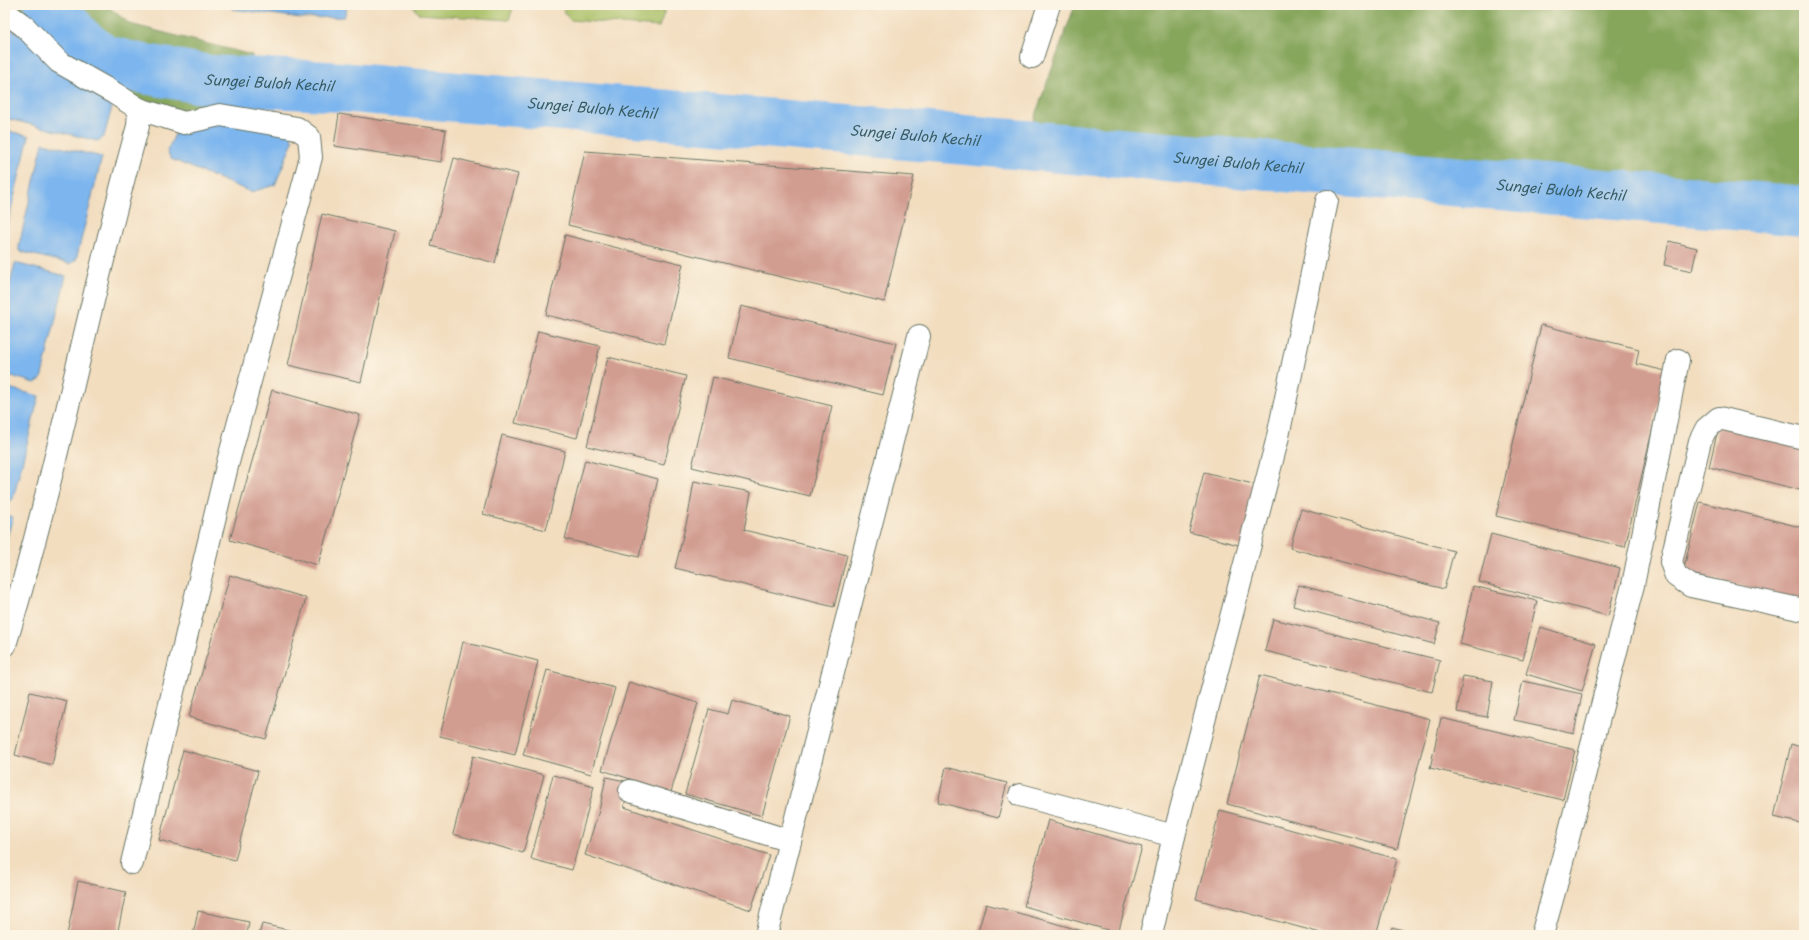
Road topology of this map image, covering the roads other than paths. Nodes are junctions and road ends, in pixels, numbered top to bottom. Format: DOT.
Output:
graph roads {
  1 [pos="1049,5"];
  2 [pos="5,12"];
  3 [pos="1032,57"];
  4 [pos="139,109"];
  5 [pos="1327,201"];
  6 [pos="919,336"];
  7 [pos="1678,360"];
  8 [pos="1804,438"];
  9 [pos="1804,610"];
  10 [pos="5,645"];
  11 [pos="630,791"];
  12 [pos="1020,796"];
  13 [pos="1174,836"];
  14 [pos="790,841"];
  15 [pos="132,863"];
  16 [pos="766,935"];
  17 [pos="1151,935"];
  18 [pos="1542,935"];
  1 -- 3 [label="lane"];
  2 -- 4 [label="lane"];
  4 -- 10 [label="lane"];
  4 -- 15 [label="lane"];
  5 -- 13 [label="lane"];
  6 -- 14 [label="lane"];
  7 -- 18 [label="lane"];
  8 -- 9 [label="lane"];
  11 -- 14 [label="lane"];
  12 -- 13 [label="lane"];
  13 -- 17 [label="lane"];
  14 -- 16 [label="lane"];
}
